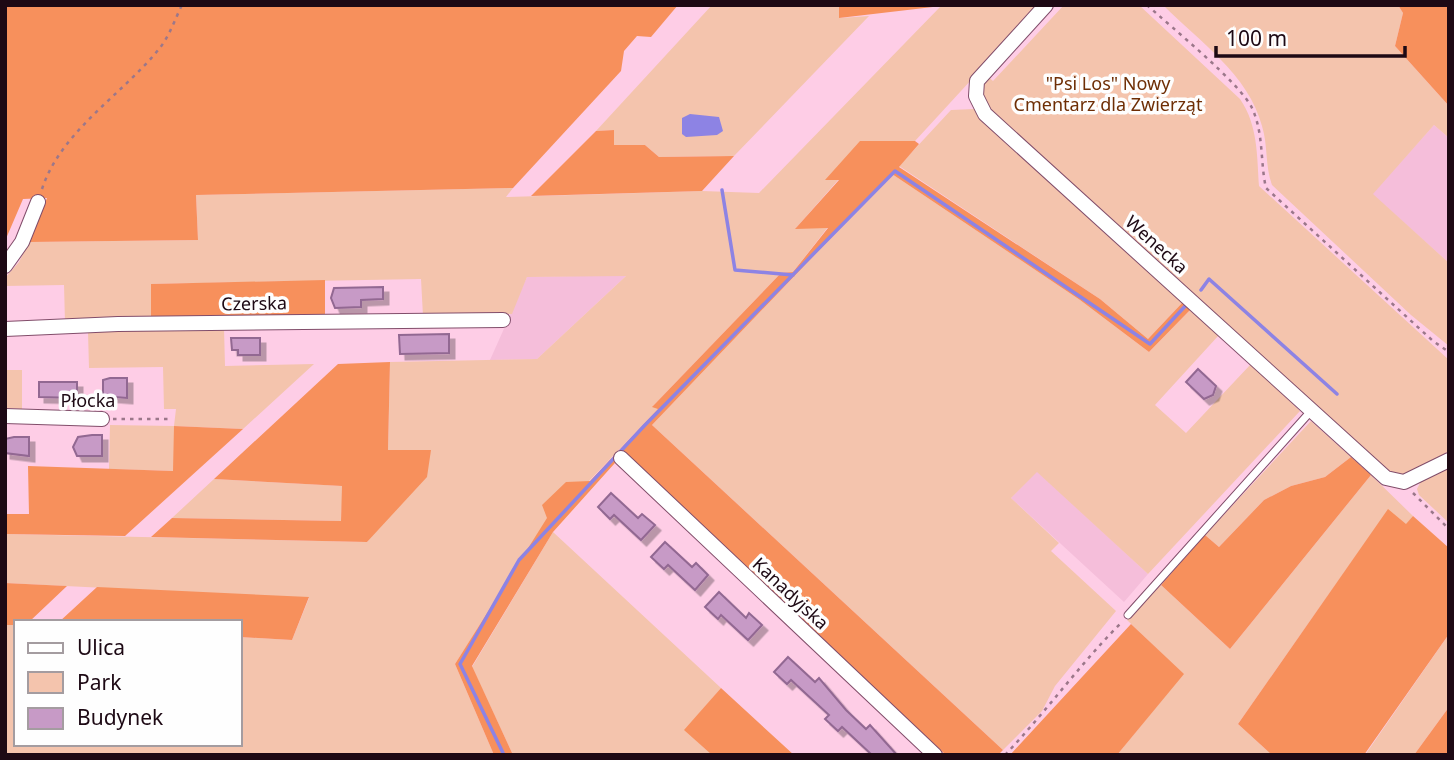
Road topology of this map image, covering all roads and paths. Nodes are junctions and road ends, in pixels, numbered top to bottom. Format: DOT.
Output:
graph roads {
  1 [pos="182,5"];
  2 [pos="1046,5"];
  3 [pos="1147,5"];
  4 [pos="38,202"];
  5 [pos="5,266"];
  6 [pos="503,320"];
  7 [pos="5,329"];
  8 [pos="1449,352"];
  9 [pos="1311,411"];
  10 [pos="5,416"];
  11 [pos="102,419"];
  12 [pos="170,419"];
  13 [pos="621,458"];
  14 [pos="1448,460"];
  15 [pos="1404,482"];
  16 [pos="1449,529"];
  17 [pos="1128,615"];
  18 [pos="934,755"];
  19 [pos="1005,755"];
  1 -- 4 [label="path"];
  2 -- 9 [label="street, Wenecka"];
  3 -- 8 [label="path"];
  4 -- 5 [label="street"];
  6 -- 7 [label="street, Czerska"];
  9 -- 15 [label="street, Wenecka"];
  9 -- 17 [label="lane"];
  10 -- 11 [label="street, Płocka"];
  11 -- 12 [label="path, Płocka"];
  13 -- 18 [label="street, Kanadyjska"];
  14 -- 15 [label="street"];
  15 -- 16 [label="path"];
  17 -- 19 [label="path"];
}
